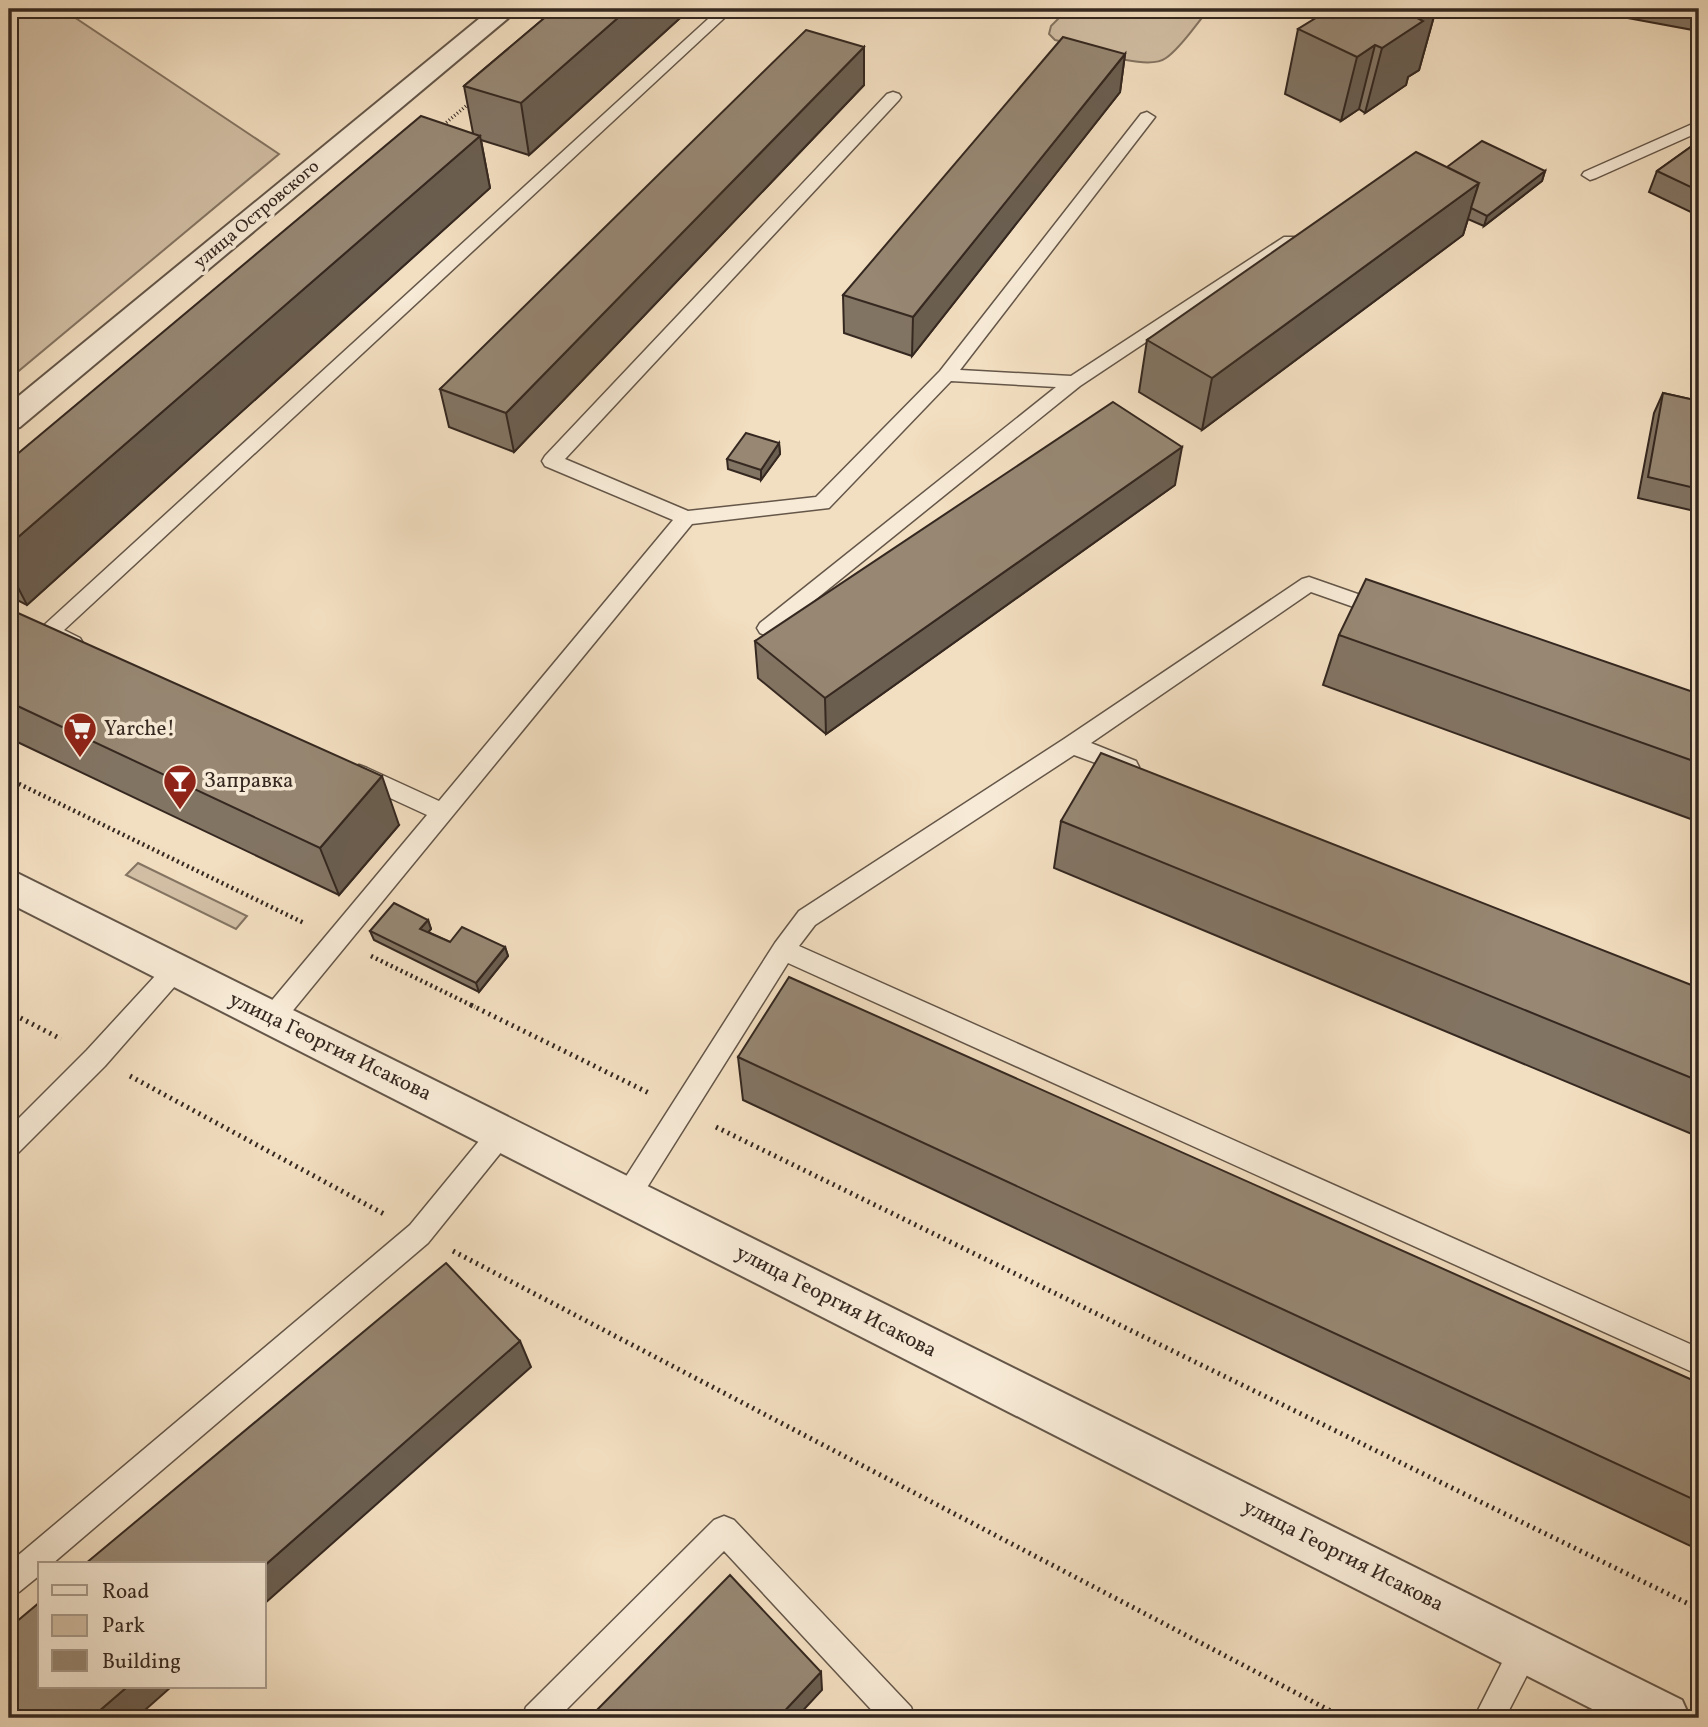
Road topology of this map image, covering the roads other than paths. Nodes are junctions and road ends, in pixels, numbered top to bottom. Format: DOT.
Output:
graph roads {
  1 [pos="506,9"];
  2 [pos="727,9"];
  3 [pos="893,97"];
  4 [pos="1147,117"];
  5 [pos="1699,126"];
  6 [pos="1590,175"];
  7 [pos="1305,232"];
  8 [pos="946,375"];
  9 [pos="1074,382"];
  10 [pos="9,420"];
  11 [pos="686,518"];
  12 [pos="1400,616"];
  13 [pos="767,628"];
  14 [pos="87,649"];
  15 [pos="1072,745"];
  16 [pos="340,766"];
  17 [pos="1149,775"];
  18 [pos="442,812"];
  19 [pos="9,885"];
  20 [pos="783,950"];
  21 [pos="175,970"];
  22 [pos="272,1018"];
  23 [pos="502,1132"];
  24 [pos="9,1145"];
  25 [pos="627,1197"];
  26 [pos="1699,1362"];
  27 [pos="9,1582"];
  28 [pos="1526,1648"];
  29 [pos="537,1718"];
  30 [pos="900,1718"];
  31 [pos="1489,1718"];
  32 [pos="1664,1718"];
  1 -- 10 [label="street, улица Островского"];
  2 -- 14 [label="lane"];
  3 -- 11 [label="lane"];
  4 -- 8 [label="lane"];
  5 -- 6 [label="lane"];
  7 -- 9 [label="lane"];
  8 -- 9 [label="lane"];
  8 -- 11 [label="lane"];
  9 -- 13 [label="lane"];
  11 -- 18 [label="lane"];
  12 -- 15 [label="lane"];
  15 -- 17 [label="lane"];
  15 -- 20 [label="lane"];
  16 -- 18 [label="lane"];
  18 -- 22 [label="lane"];
  19 -- 21 [label="street, улица Георгия Исакова"];
  20 -- 25 [label="lane"];
  20 -- 26 [label="lane"];
  21 -- 22 [label="street, улица Георгия Исакова"];
  21 -- 24 [label="lane"];
  22 -- 23 [label="street, улица Георгия Исакова"];
  23 -- 25 [label="street, улица Георгия Исакова"];
  23 -- 27 [label="lane"];
  25 -- 28 [label="street, улица Георгия Исакова"];
  28 -- 31 [label="lane"];
  28 -- 32 [label="street, улица Георгия Исакова"];
  29 -- 30 [label="lane"];
}
